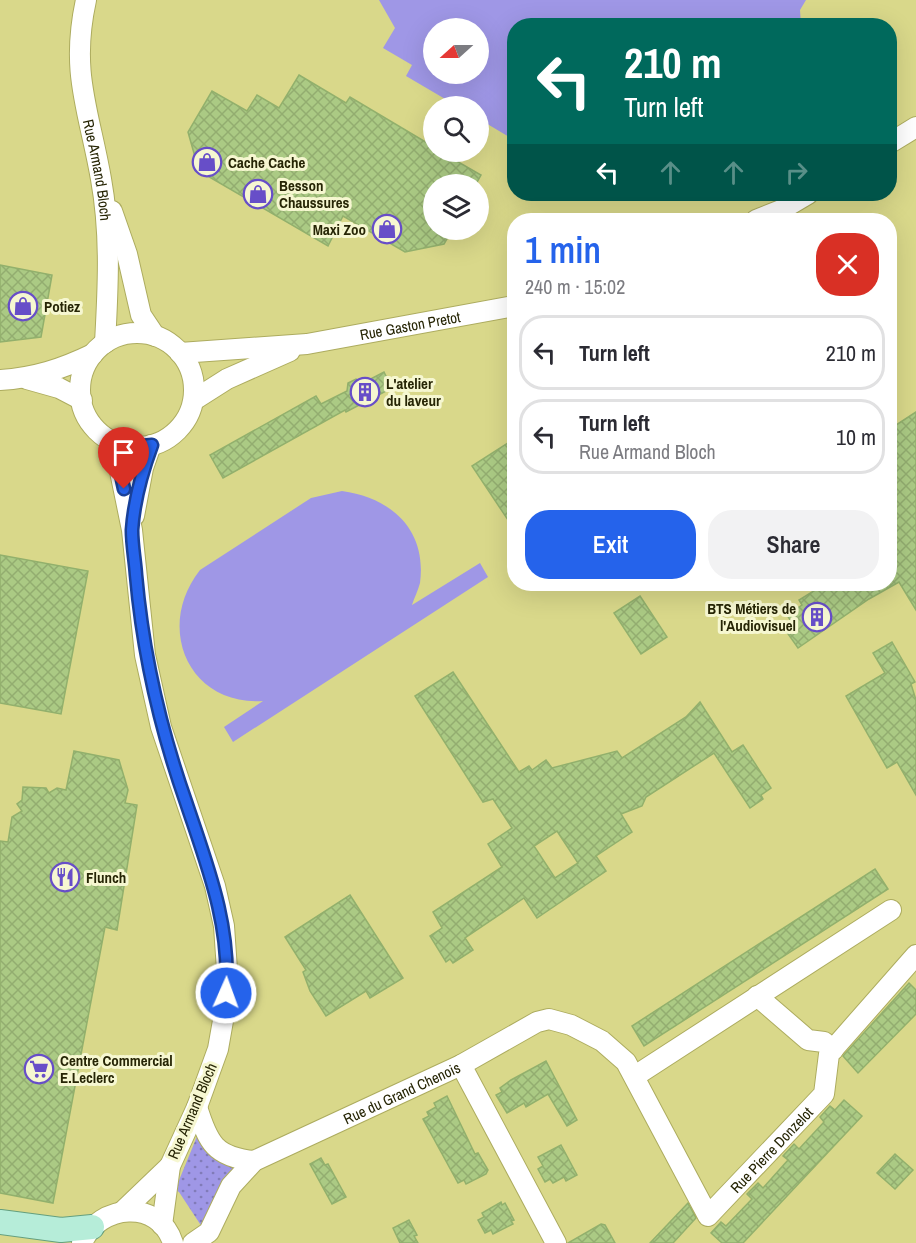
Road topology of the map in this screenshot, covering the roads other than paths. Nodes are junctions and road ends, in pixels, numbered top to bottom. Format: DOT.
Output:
graph roads {
  1 [pos="86,0"];
  2 [pos="916,127"];
  3 [pos="897,139"];
  4 [pos="102,180"];
  5 [pos="796,201"];
  6 [pos="774,213"];
  7 [pos="507,307"];
  8 [pos="154,336"];
  9 [pos="306,344"];
  10 [pos="99,349"];
  11 [pos="180,352"];
  12 [pos="27,379"];
  13 [pos="0,380"];
  14 [pos="82,400"];
  15 [pos="194,400"];
  16 [pos="114,442"];
  17 [pos="152,445"];
  18 [pos="132,530"];
  19 [pos="891,910"];
  20 [pos="916,955"];
  21 [pos="757,996"];
  22 [pos="833,1050"];
  23 [pos="461,1065"];
  24 [pos="635,1076"];
  25 [pos="197,1107"];
  26 [pos="254,1161"];
  27 [pos="170,1166"];
  28 [pos="123,1211"];
  29 [pos="0,1222"];
  30 [pos="162,1225"];
  31 [pos="87,1235"];
  32 [pos="173,1243"];
  33 [pos="193,1243"];
  34 [pos="556,1243"];
  1 -- 4 [label="street, Rue Armand Bloch"];
  2 -- 3 [label="street"];
  4 -- 8 [label="street"];
  4 -- 10 [label="street, Rue Armand Bloch"];
  5 -- 6 [label="street"];
  7 -- 9 [label="street, Rue Gaston Pretot"];
  8 -- 10 [label="street"];
  8 -- 11 [label="street"];
  9 -- 11 [label="street, Rue Gaston Pretot"];
  9 -- 15 [label="street, Rue Gaston Pretot"];
  10 -- 12 [label="street"];
  10 -- 14 [label="street"];
  11 -- 15 [label="street"];
  12 -- 13 [label="street"];
  12 -- 14 [label="street"];
  14 -- 16 [label="street"];
  15 -- 17 [label="street"];
  16 -- 17 [label="street"];
  16 -- 18 [label="street, Rue Armand Bloch"];
  17 -- 18 [label="street, Rue Armand Bloch"];
  18 -- 25 [label="street, Rue Armand Bloch"];
  19 -- 21 [label="street"];
  20 -- 22 [label="street, Rue Pierre Donzelot"];
  21 -- 22 [label="street"];
  21 -- 24 [label="street"];
  22 -- 24 [label="street, Rue Pierre Donzelot"];
  23 -- 24 [label="street, Rue Pierre Donzelot"];
  23 -- 26 [label="street, Rue du Grand Chenois"];
  23 -- 34 [label="street, Rue du Grand Chenois"];
  25 -- 26 [label="street"];
  25 -- 27 [label="street, Rue Armand Bloch"];
  26 -- 33 [label="street, Rue du Grand Chenois"];
  27 -- 28 [label="street, Rue Armand Bloch"];
  27 -- 30 [label="street, Rue Armand Bloch"];
  28 -- 30 [label="street"];
  28 -- 31 [label="street, Rue Armand Bloch"];
  29 -- 31 [label="main road"];
  30 -- 32 [label="street"];
}
